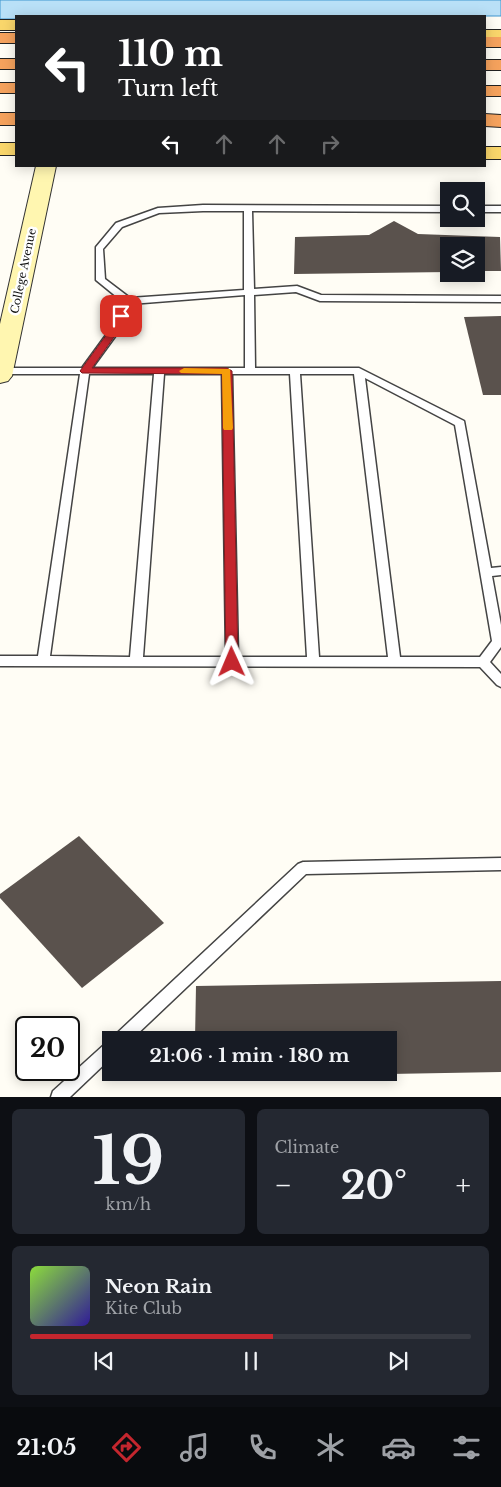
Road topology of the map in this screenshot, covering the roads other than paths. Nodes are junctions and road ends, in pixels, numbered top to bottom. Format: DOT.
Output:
graph roads {
  1 [pos="0,25"];
  2 [pos="15,25"];
  3 [pos="486,35"];
  4 [pos="501,35"];
  5 [pos="0,38"];
  6 [pos="15,38"];
  7 [pos="486,42"];
  8 [pos="501,42"];
  9 [pos="0,64"];
  10 [pos="15,64"];
  11 [pos="486,64"];
  12 [pos="501,64"];
  13 [pos="0,88"];
  14 [pos="15,88"];
  15 [pos="486,91"];
  16 [pos="501,91"];
  17 [pos="0,119"];
  18 [pos="15,119"];
  19 [pos="486,120"];
  20 [pos="501,120"];
  21 [pos="0,149"];
  22 [pos="15,149"];
  23 [pos="486,153"];
  24 [pos="501,153"];
  25 [pos="46,167"];
  26 [pos="248,208"];
  27 [pos="440,209"];
  28 [pos="485,209"];
  29 [pos="501,209"];
  30 [pos="250,292"];
  31 [pos="501,299"];
  32 [pos="128,301"];
  33 [pos="85,371"];
  34 [pos="159,371"];
  35 [pos="227,371"];
  36 [pos="250,371"];
  37 [pos="295,371"];
  38 [pos="359,371"];
  39 [pos="1,373"];
  40 [pos="501,571"];
  41 [pos="486,572"];
  42 [pos="0,661"];
  43 [pos="43,661"];
  44 [pos="136,662"];
  45 [pos="232,662"];
  46 [pos="312,662"];
  47 [pos="395,662"];
  48 [pos="483,662"];
  49 [pos="501,682"];
  50 [pos="501,864"];
  51 [pos="130,1031"];
  52 [pos="102,1056"];
  53 [pos="59,1097"];
  1 -- 2 [label="main road"];
  3 -- 4 [label="main road"];
  5 -- 6 [label="highway"];
  7 -- 8 [label="highway"];
  9 -- 10 [label="highway"];
  11 -- 12 [label="highway"];
  13 -- 14 [label="highway"];
  15 -- 16 [label="highway"];
  17 -- 18 [label="highway"];
  19 -- 20 [label="highway"];
  21 -- 22 [label="main road"];
  23 -- 24 [label="main road"];
  25 -- 39 [label="street, College Avenue"];
  26 -- 27 [label="lane"];
  26 -- 30 [label="lane"];
  26 -- 32 [label="lane"];
  28 -- 29 [label="lane"];
  30 -- 31 [label="lane"];
  30 -- 32 [label="lane"];
  30 -- 36 [label="lane"];
  32 -- 33 [label="lane"];
  33 -- 34 [label="lane"];
  33 -- 39 [label="lane"];
  33 -- 43 [label="lane"];
  34 -- 35 [label="lane"];
  34 -- 44 [label="lane"];
  35 -- 36 [label="lane"];
  35 -- 45 [label="lane"];
  36 -- 37 [label="lane"];
  37 -- 38 [label="lane"];
  37 -- 46 [label="lane"];
  38 -- 41 [label="lane"];
  38 -- 47 [label="lane"];
  40 -- 41 [label="lane"];
  41 -- 48 [label="lane"];
  42 -- 43 [label="lane"];
  43 -- 44 [label="lane"];
  44 -- 45 [label="lane"];
  45 -- 46 [label="lane"];
  46 -- 47 [label="lane"];
  47 -- 48 [label="lane"];
  48 -- 49 [label="lane"];
  50 -- 51 [label="lane"];
  52 -- 53 [label="lane"];
}
